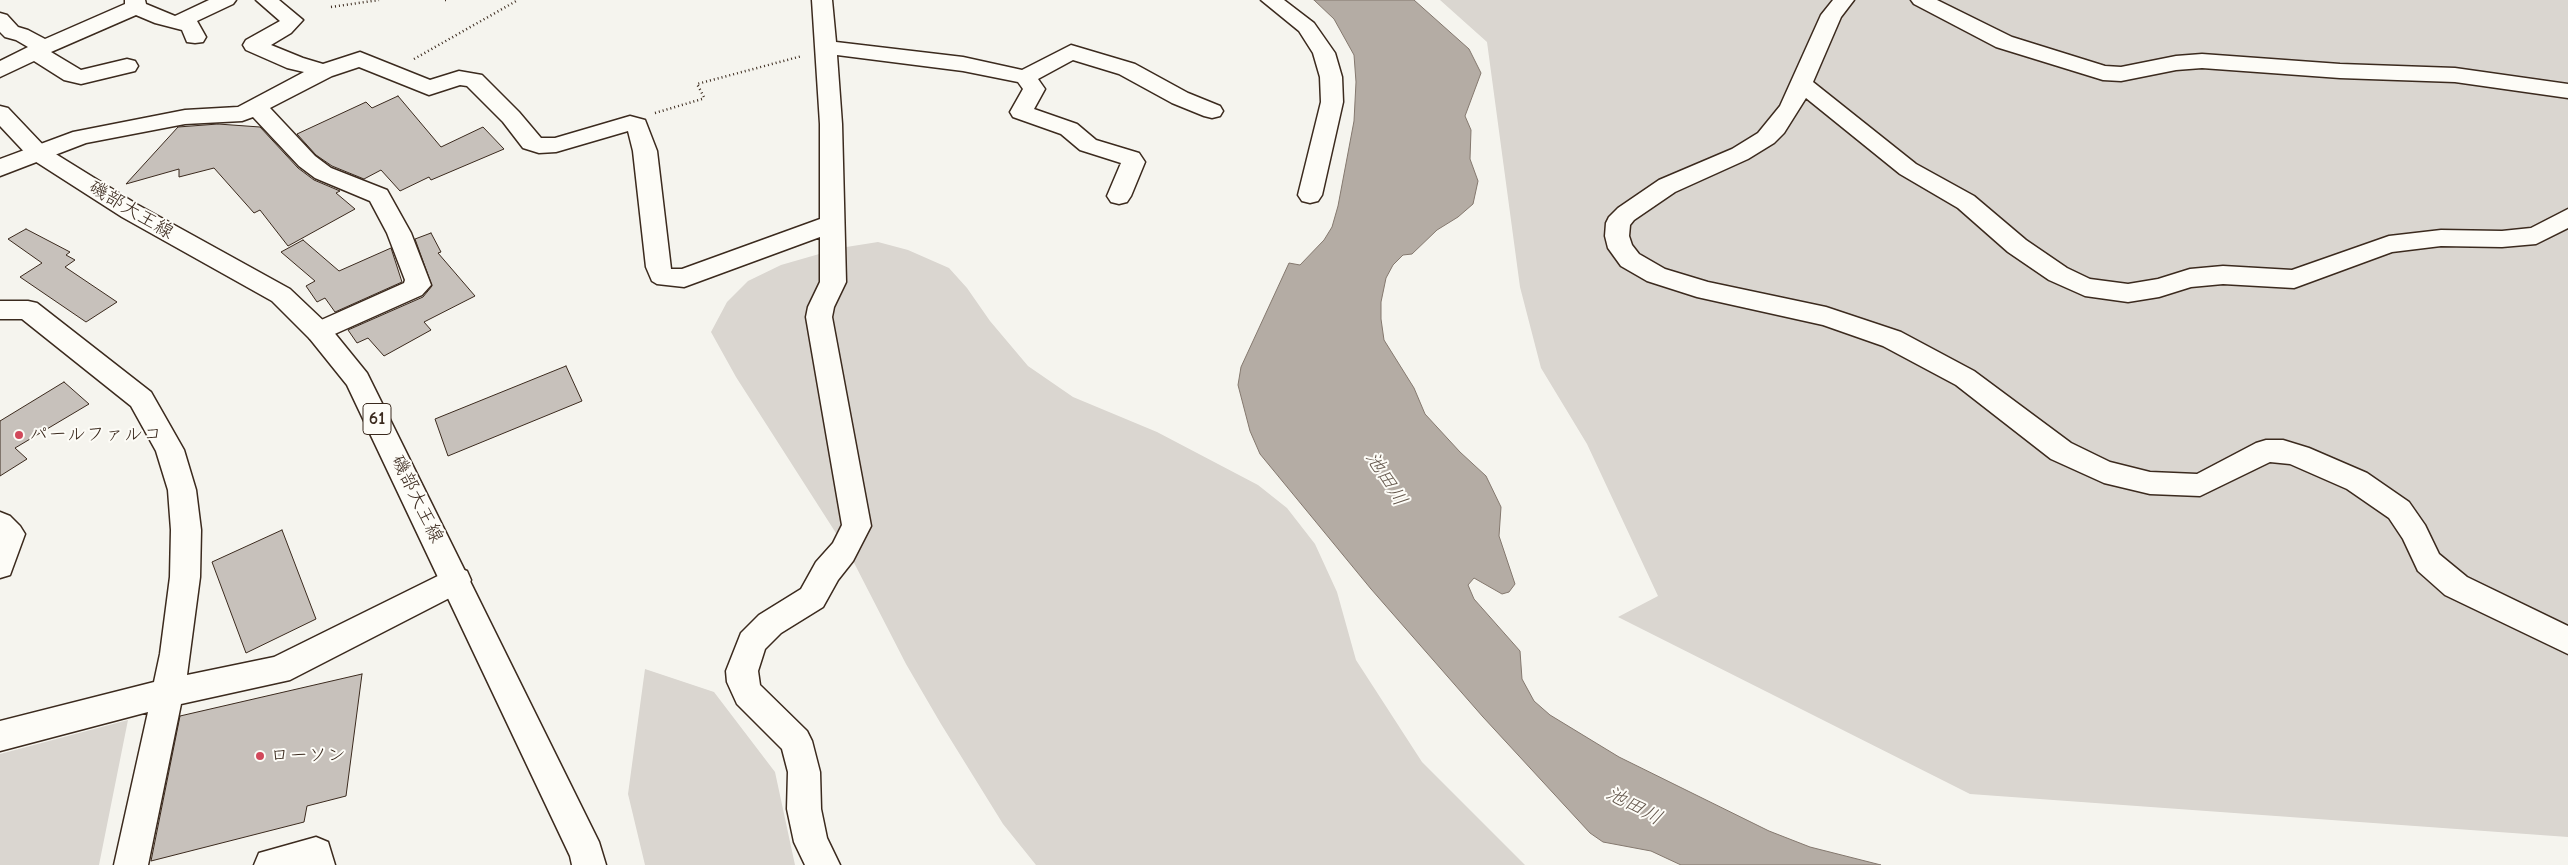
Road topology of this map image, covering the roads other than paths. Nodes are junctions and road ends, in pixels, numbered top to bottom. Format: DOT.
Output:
graph roads {
  1 [pos="226,0"];
  2 [pos="266,0"];
  3 [pos="822,0"];
  4 [pos="1270,0"];
  5 [pos="1844,0"];
  6 [pos="1921,0"];
  7 [pos="136,3"];
  8 [pos="0,19"];
  9 [pos="177,23"];
  10 [pos="195,37"];
  11 [pos="825,49"];
  12 [pos="40,50"];
  13 [pos="127,66"];
  14 [pos="0,70"];
  15 [pos="324,71"];
  16 [pos="1025,77"];
  17 [pos="1801,83"];
  18 [pos="2568,91"];
  19 [pos="256,107"];
  20 [pos="1212,111"];
  21 [pos="0,113"];
  22 [pos="0,146"];
  23 [pos="38,153"];
  24 [pos="0,168"];
  25 [pos="1310,195"];
  26 [pos="1119,196"];
  27 [pos="2568,217"];
  28 [pos="832,224"];
  29 [pos="0,310"];
  30 [pos="319,332"];
  31 [pos="0,524"];
  32 [pos="0,566"];
  33 [pos="456,580"];
  34 [pos="2568,640"];
  35 [pos="167,693"];
  36 [pos="0,736"];
  37 [pos="131,865"];
  38 [pos="271,865"];
  39 [pos="318,865"];
  40 [pos="590,865"];
  41 [pos="823,865"];
  1 -- 9 [label="street"];
  2 -- 15 [label="street"];
  3 -- 11 [label="street"];
  4 -- 25 [label="street"];
  5 -- 17 [label="street"];
  6 -- 18 [label="street"];
  7 -- 9 [label="street"];
  7 -- 12 [label="street"];
  8 -- 12 [label="street"];
  9 -- 10 [label="street"];
  11 -- 16 [label="street"];
  11 -- 28 [label="street"];
  12 -- 13 [label="street"];
  12 -- 14 [label="street"];
  15 -- 19 [label="street"];
  15 -- 28 [label="street"];
  16 -- 20 [label="street"];
  16 -- 26 [label="street"];
  17 -- 27 [label="street"];
  17 -- 34 [label="street"];
  19 -- 23 [label="street"];
  19 -- 30 [label="street"];
  21 -- 23 [label="street, 磯部大王線 / 61"];
  22 -- 23 [label="street"];
  23 -- 24 [label="street"];
  23 -- 30 [label="street, 磯部大王線 / 61"];
  28 -- 41 [label="street"];
  29 -- 35 [label="street"];
  30 -- 33 [label="street, 磯部大王線 / 61"];
  31 -- 32 [label="street"];
  33 -- 35 [label="street"];
  33 -- 40 [label="street, 磯部大王線 / 61"];
  35 -- 36 [label="street"];
  35 -- 37 [label="street"];
  38 -- 39 [label="street"];
}
